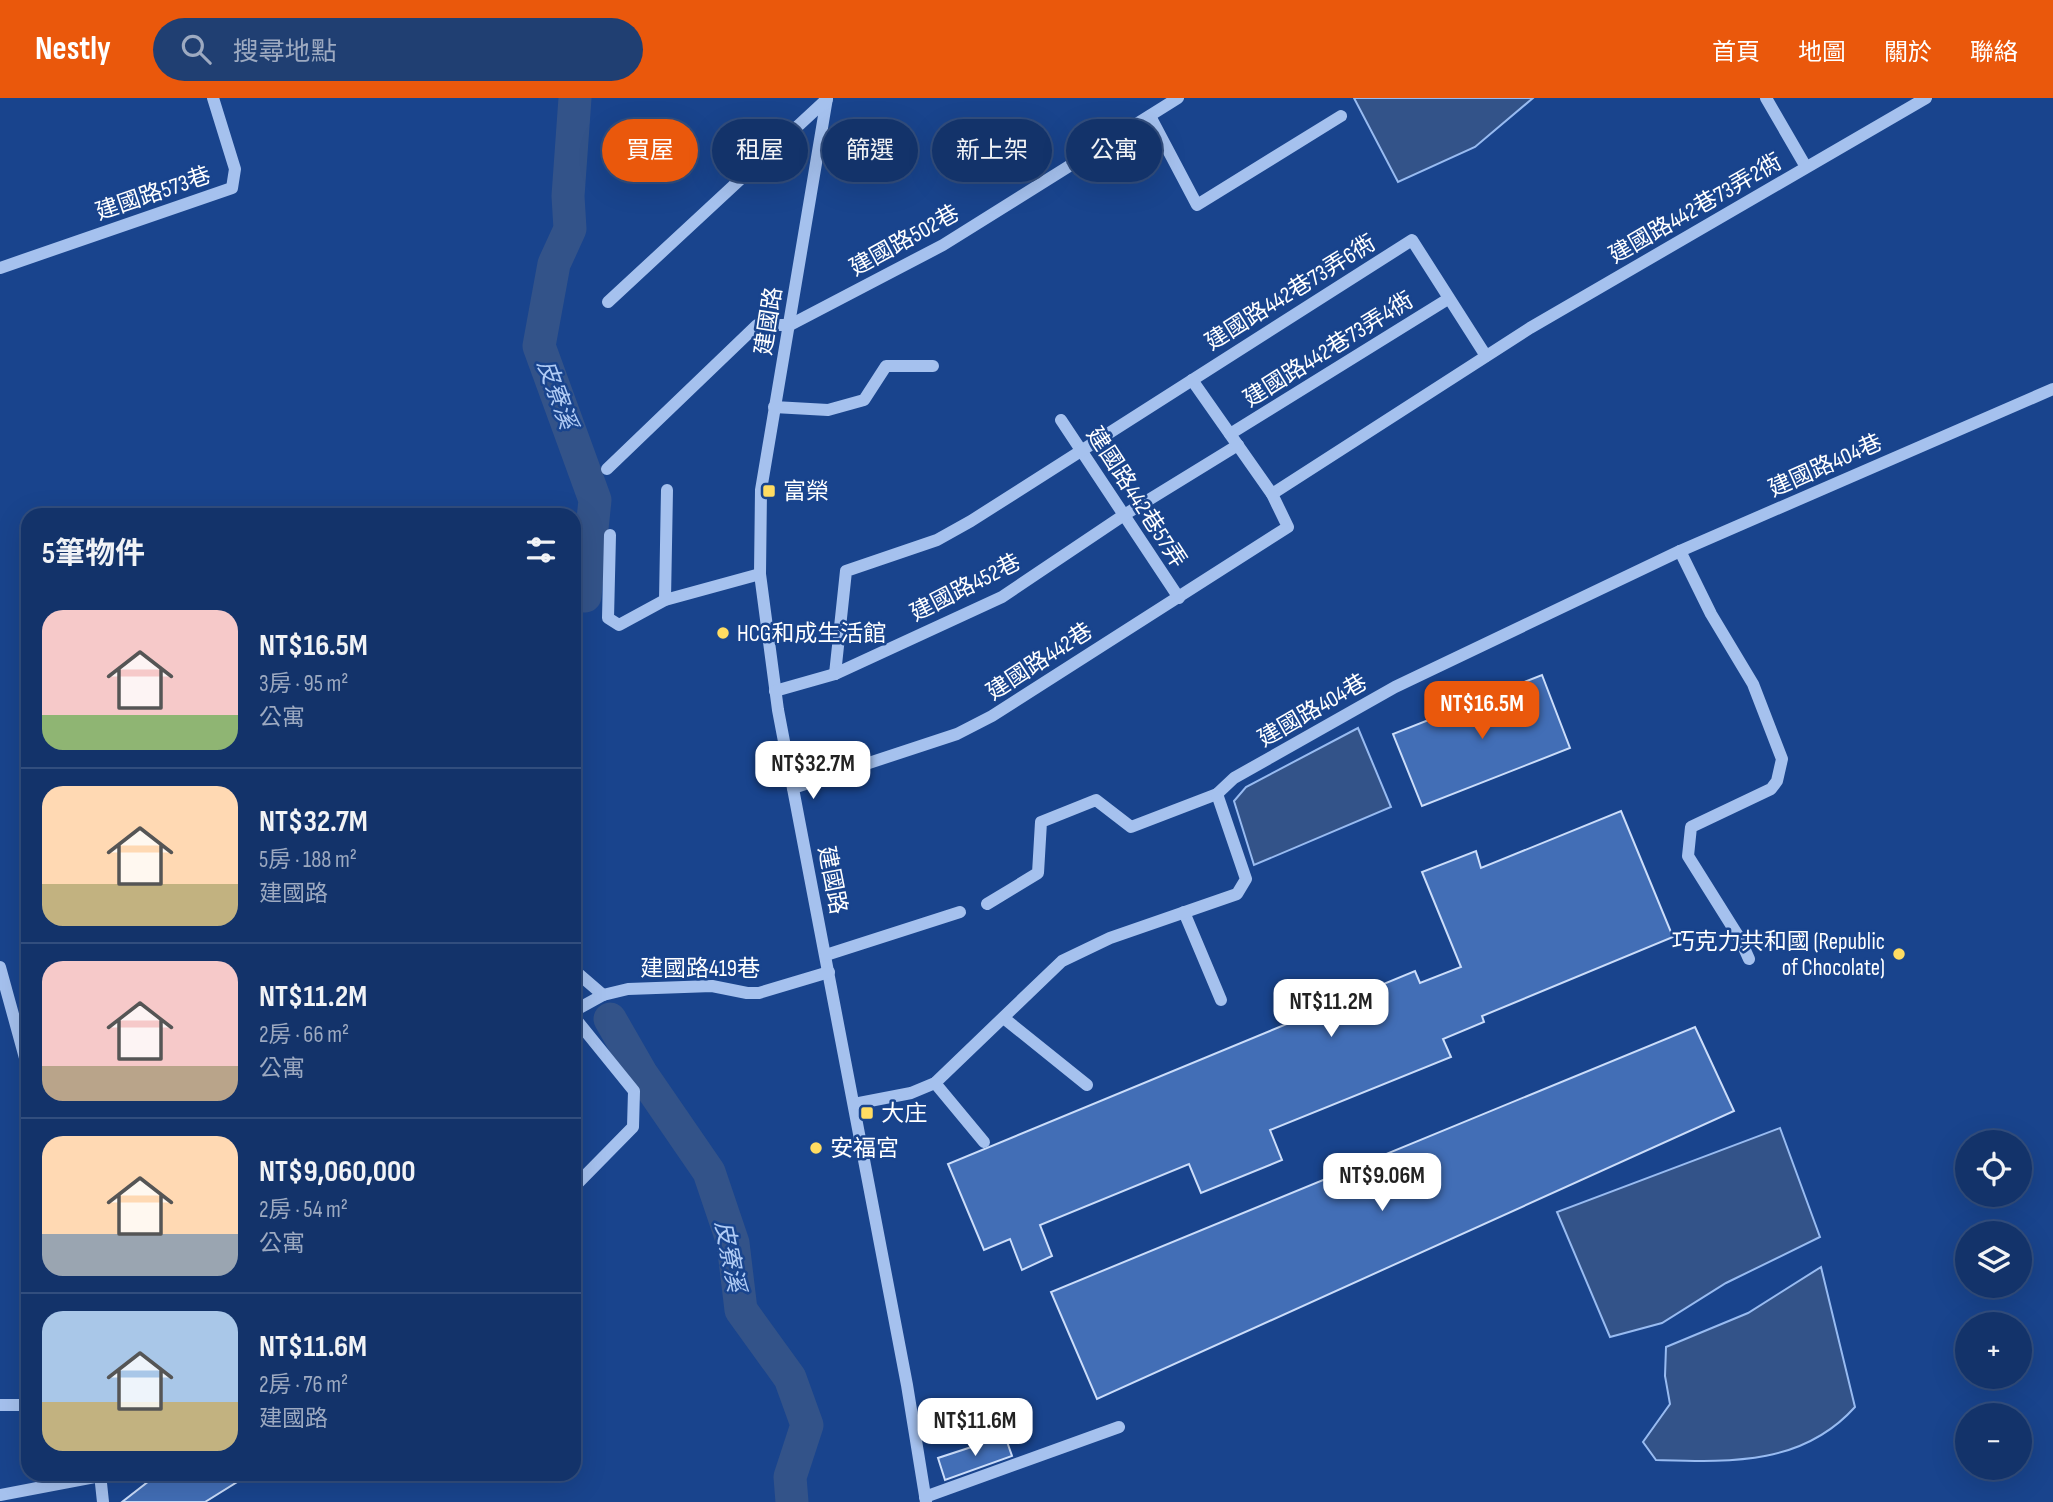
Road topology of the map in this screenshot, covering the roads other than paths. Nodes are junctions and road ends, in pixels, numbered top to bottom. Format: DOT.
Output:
graph roads {
  1 [pos="213,98"];
  2 [pos="827,98"];
  3 [pos="1178,98"];
  4 [pos="1766,98"];
  5 [pos="1926,98"];
  6 [pos="1150,116"];
  7 [pos="1341,116"];
  8 [pos="1806,167"];
  9 [pos="0,268"];
  10 [pos="1448,299"];
  11 [pos="608,302"];
  12 [pos="790,325"];
  13 [pos="1486,356"];
  14 [pos="933,366"];
  15 [pos="1192,380"];
  16 [pos="2053,389"];
  17 [pos="774,407"];
  18 [pos="1061,420"];
  19 [pos="1230,434"];
  20 [pos="1238,445"];
  21 [pos="1081,450"];
  22 [pos="607,469"];
  23 [pos="667,490"];
  24 [pos="1272,494"];
  25 [pos="1124,515"];
  26 [pos="610,535"];
  27 [pos="1681,551"];
  28 [pos="760,574"];
  29 [pos="1179,598"];
  30 [pos="665,600"];
  31 [pos="835,674"];
  32 [pos="775,691"];
  33 [pos="793,788"];
  34 [pos="1216,794"];
  35 [pos="987,904"];
  36 [pos="960,912"];
  37 [pos="1184,912"];
  38 [pos="826,955"];
  39 [pos="1749,959"];
  40 [pos="0,967"];
  41 [pos="830,972"];
  42 [pos="581,976"];
  43 [pos="603,995"];
  44 [pos="1221,1000"];
  45 [pos="581,1007"];
  46 [pos="1005,1019"];
  47 [pos="581,1026"];
  48 [pos="21,1044"];
  49 [pos="935,1083"];
  50 [pos="1087,1085"];
  51 [pos="854,1104"];
  52 [pos="984,1142"];
  53 [pos="581,1180"];
  54 [pos="0,1405"];
  55 [pos="21,1405"];
  56 [pos="1119,1427"];
  57 [pos="70,1481"];
  58 [pos="101,1481"];
  59 [pos="0,1495"];
  60 [pos="925,1499"];
  61 [pos="103,1502"];
  1 -- 9 [label="street, 建國路573巷"];
  2 -- 11 [label="street"];
  2 -- 12 [label="street, 建國路"];
  3 -- 6 [label="street, 建國路502巷"];
  4 -- 8 [label="street"];
  5 -- 8 [label="street, 建國路442巷73弄2衖"];
  6 -- 7 [label="street"];
  6 -- 12 [label="street, 建國路502巷"];
  8 -- 13 [label="street, 建國路442巷73弄2衖"];
  10 -- 13 [label="street"];
  10 -- 15 [label="street, 建國路442巷73弄6衖"];
  10 -- 19 [label="street, 建國路442巷73弄4衖"];
  12 -- 17 [label="street, 建國路"];
  12 -- 22 [label="street"];
  13 -- 24 [label="street, 建國路442巷73弄2衖"];
  14 -- 17 [label="street"];
  15 -- 19 [label="street"];
  15 -- 21 [label="street, 建國路442巷73弄6衖"];
  16 -- 27 [label="street, 建國路404巷"];
  17 -- 28 [label="street, 建國路"];
  18 -- 21 [label="street, 建國路442巷57弄"];
  19 -- 20 [label="street"];
  20 -- 24 [label="street"];
  20 -- 25 [label="street, 建國路452巷"];
  21 -- 25 [label="street, 建國路442巷57弄"];
  21 -- 31 [label="street, 建國路442巷73弄6衖"];
  23 -- 30 [label="street"];
  24 -- 29 [label="street, 建國路442巷"];
  25 -- 29 [label="street, 建國路442巷57弄"];
  25 -- 31 [label="street, 建國路452巷"];
  26 -- 30 [label="street"];
  27 -- 34 [label="street, 建國路404巷"];
  27 -- 39 [label="street"];
  28 -- 30 [label="street"];
  28 -- 32 [label="street, 建國路"];
  29 -- 33 [label="street, 建國路442巷"];
  31 -- 32 [label="street, 建國路452巷"];
  32 -- 33 [label="street, 建國路"];
  33 -- 38 [label="street, 建國路"];
  34 -- 35 [label="street, 建國路404巷"];
  34 -- 37 [label="street"];
  36 -- 38 [label="street"];
  37 -- 44 [label="street"];
  37 -- 46 [label="street"];
  38 -- 41 [label="street, 建國路"];
  40 -- 48 [label="street"];
  41 -- 43 [label="street, 建國路419巷"];
  41 -- 51 [label="street, 建國路"];
  42 -- 43 [label="street"];
  43 -- 45 [label="street, 建國路419巷"];
  46 -- 49 [label="street"];
  46 -- 50 [label="street"];
  47 -- 53 [label="street"];
  49 -- 51 [label="street"];
  49 -- 52 [label="street"];
  51 -- 60 [label="street, 建國路"];
  54 -- 55 [label="street"];
  56 -- 60 [label="street"];
  57 -- 59 [label="street"];
  58 -- 61 [label="street"];
}
